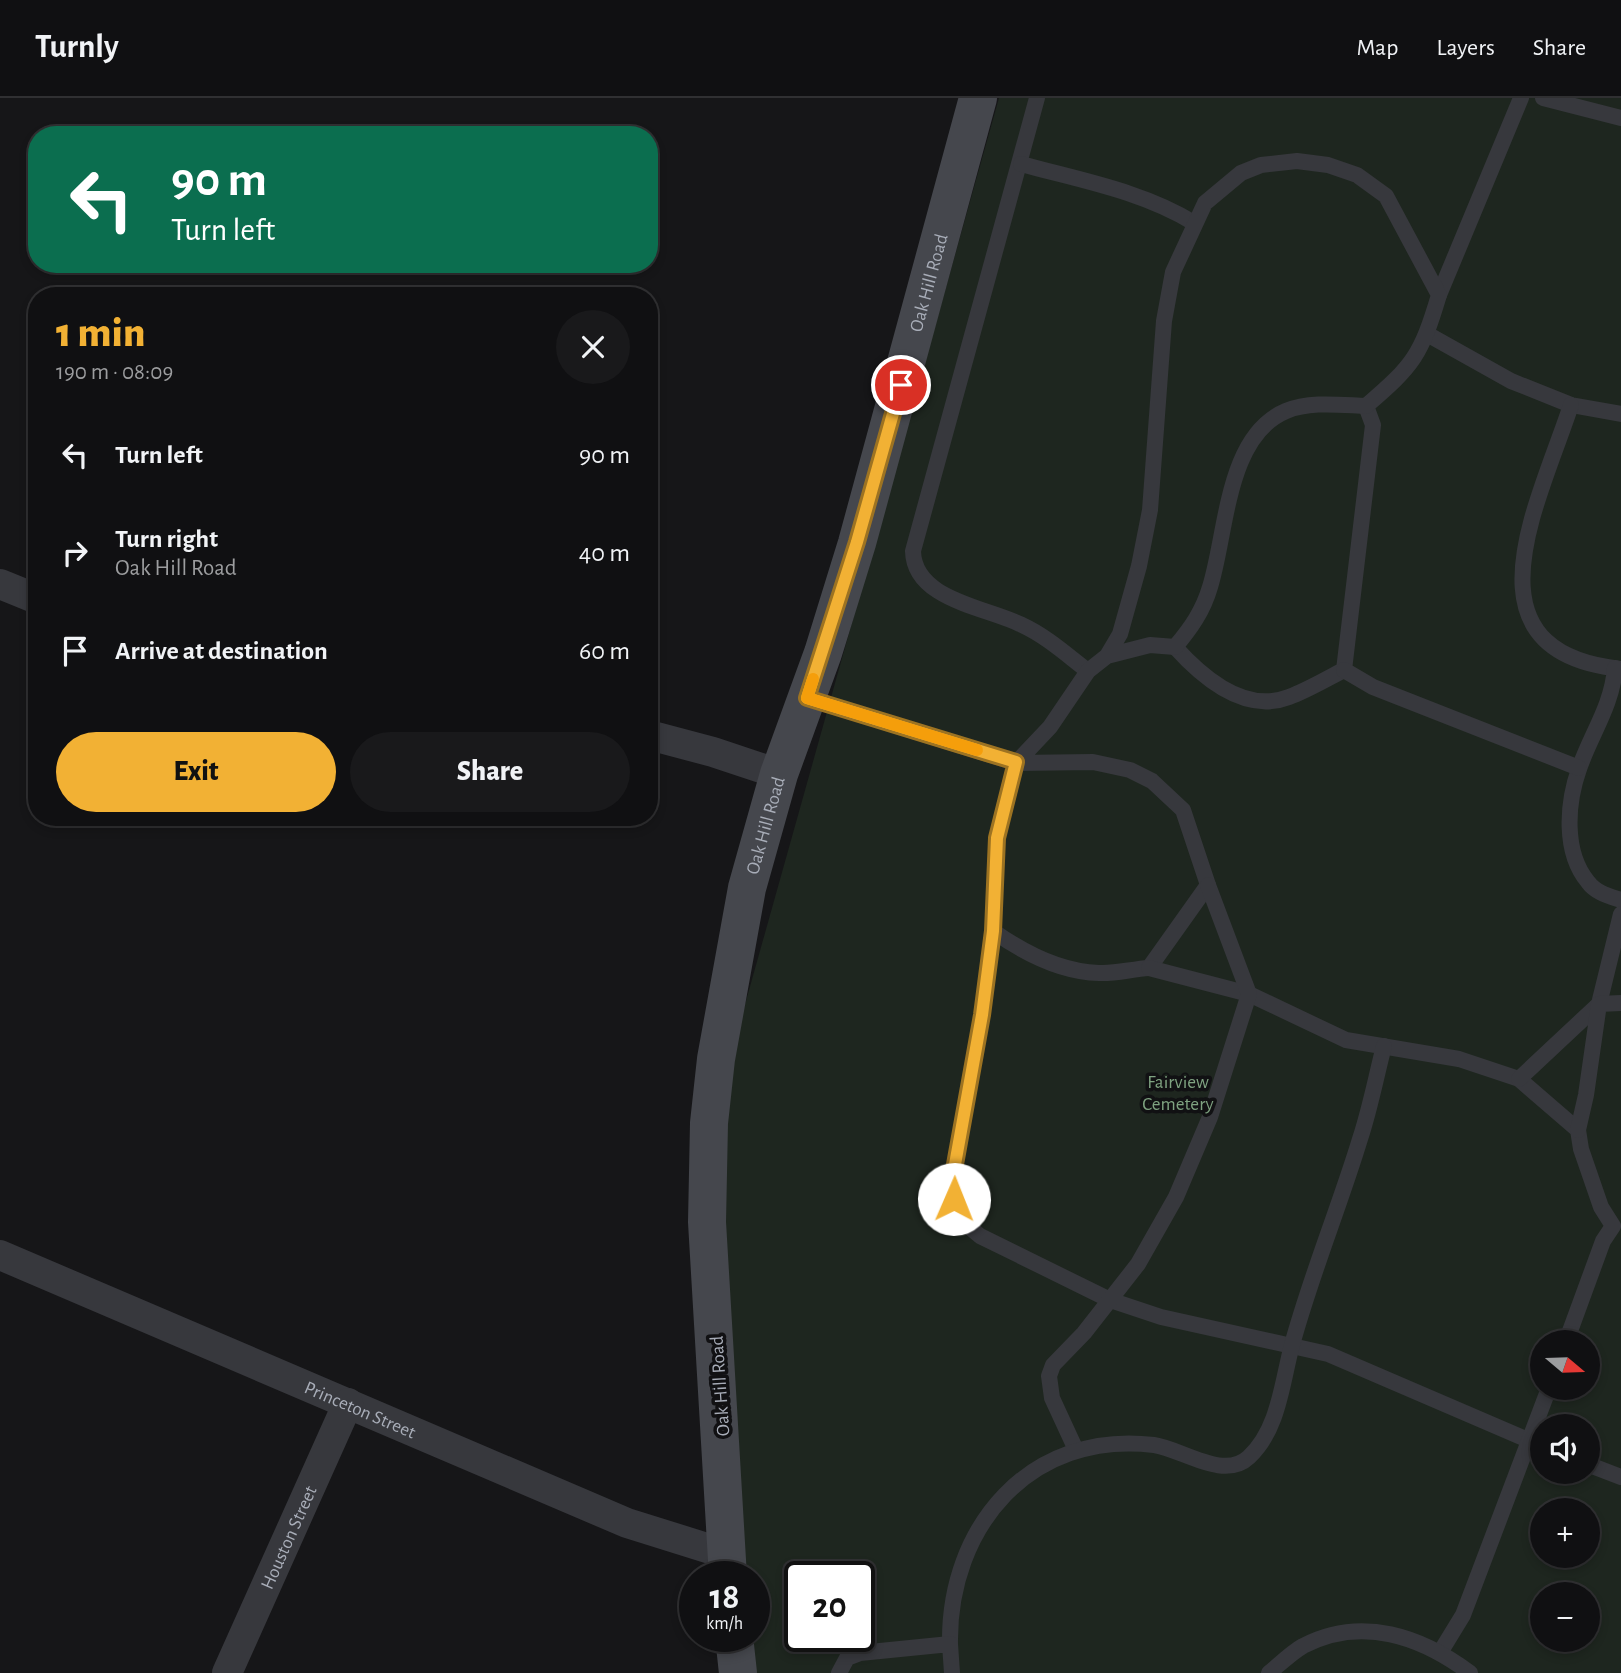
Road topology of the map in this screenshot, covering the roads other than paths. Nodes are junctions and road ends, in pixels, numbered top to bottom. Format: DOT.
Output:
graph roads {
  1 [pos="978,98"];
  2 [pos="1037,98"];
  3 [pos="1521,98"];
  4 [pos="1543,98"];
  5 [pos="1621,118"];
  6 [pos="1021,164"];
  7 [pos="1194,223"];
  8 [pos="1439,295"];
  9 [pos="1427,334"];
  10 [pos="1572,405"];
  11 [pos="1366,406"];
  12 [pos="1621,414"];
  13 [pos="0,584"];
  14 [pos="28,595"];
  15 [pos="1175,647"];
  16 [pos="1107,656"];
  17 [pos="1618,668"];
  18 [pos="1344,670"];
  19 [pos="1088,671"];
  20 [pos="807,698"];
  21 [pos="658,737"];
  22 [pos="1016,762"];
  23 [pos="1579,768"];
  24 [pos="779,774"];
  25 [pos="1208,885"];
  26 [pos="1621,900"];
  27 [pos="1621,914"];
  28 [pos="993,931"];
  29 [pos="1149,968"];
  30 [pos="1249,994"];
  31 [pos="1621,1003"];
  32 [pos="1599,1004"];
  33 [pos="1384,1046"];
  34 [pos="1518,1079"];
  35 [pos="1578,1130"];
  36 [pos="1617,1229"];
  37 [pos="0,1255"];
  38 [pos="1110,1300"];
  39 [pos="1571,1330"];
  40 [pos="1292,1345"];
  41 [pos="348,1403"];
  42 [pos="1530,1442"];
  43 [pos="1076,1450"];
  44 [pos="1530,1456"];
  45 [pos="1600,1469"];
  46 [pos="1621,1477"];
  47 [pos="716,1561"];
  48 [pos="727,1561"];
  49 [pos="950,1644"];
  50 [pos="1441,1651"];
  51 [pos="736,1652"];
  52 [pos="227,1673"];
  53 [pos="738,1673"];
  54 [pos="838,1673"];
  55 [pos="952,1673"];
  56 [pos="1269,1673"];
  57 [pos="1470,1673"];
  1 -- 20 [label="street, Oak Hill Road"];
  2 -- 6 [label="lane"];
  3 -- 8 [label="lane"];
  4 -- 5 [label="lane"];
  6 -- 7 [label="lane"];
  6 -- 19 [label="lane"];
  7 -- 8 [label="lane"];
  7 -- 16 [label="lane"];
  8 -- 9 [label="lane"];
  9 -- 10 [label="lane"];
  9 -- 11 [label="lane"];
  10 -- 12 [label="lane"];
  10 -- 17 [label="lane"];
  11 -- 15 [label="lane"];
  11 -- 18 [label="lane"];
  13 -- 14 [label="street"];
  15 -- 16 [label="lane"];
  15 -- 18 [label="lane"];
  16 -- 19 [label="lane"];
  17 -- 23 [label="lane"];
  18 -- 23 [label="lane"];
  19 -- 22 [label="lane"];
  20 -- 22 [label="lane"];
  20 -- 24 [label="street, Oak Hill Road"];
  21 -- 24 [label="street"];
  22 -- 25 [label="lane"];
  22 -- 28 [label="lane"];
  23 -- 26 [label="lane"];
  24 -- 48 [label="street, Oak Hill Road"];
  25 -- 29 [label="lane"];
  25 -- 30 [label="lane"];
  27 -- 32 [label="lane"];
  28 -- 29 [label="lane"];
  28 -- 38 [label="lane"];
  29 -- 30 [label="lane"];
  30 -- 33 [label="lane"];
  30 -- 38 [label="lane"];
  31 -- 32 [label="lane"];
  32 -- 34 [label="lane"];
  32 -- 35 [label="lane"];
  33 -- 34 [label="lane"];
  33 -- 40 [label="lane"];
  34 -- 35 [label="lane"];
  35 -- 36 [label="lane"];
  36 -- 39 [label="lane"];
  37 -- 41 [label="street, Princeton Street"];
  38 -- 40 [label="lane"];
  38 -- 43 [label="lane"];
  40 -- 42 [label="lane"];
  40 -- 43 [label="lane"];
  41 -- 47 [label="street, Princeton Street"];
  41 -- 52 [label="street, Houston Street"];
  43 -- 49 [label="lane"];
  44 -- 50 [label="lane"];
  45 -- 46 [label="lane"];
  49 -- 54 [label="lane"];
  49 -- 55 [label="lane"];
  50 -- 56 [label="lane"];
  50 -- 57 [label="lane"];
  51 -- 53 [label="street"];
}
